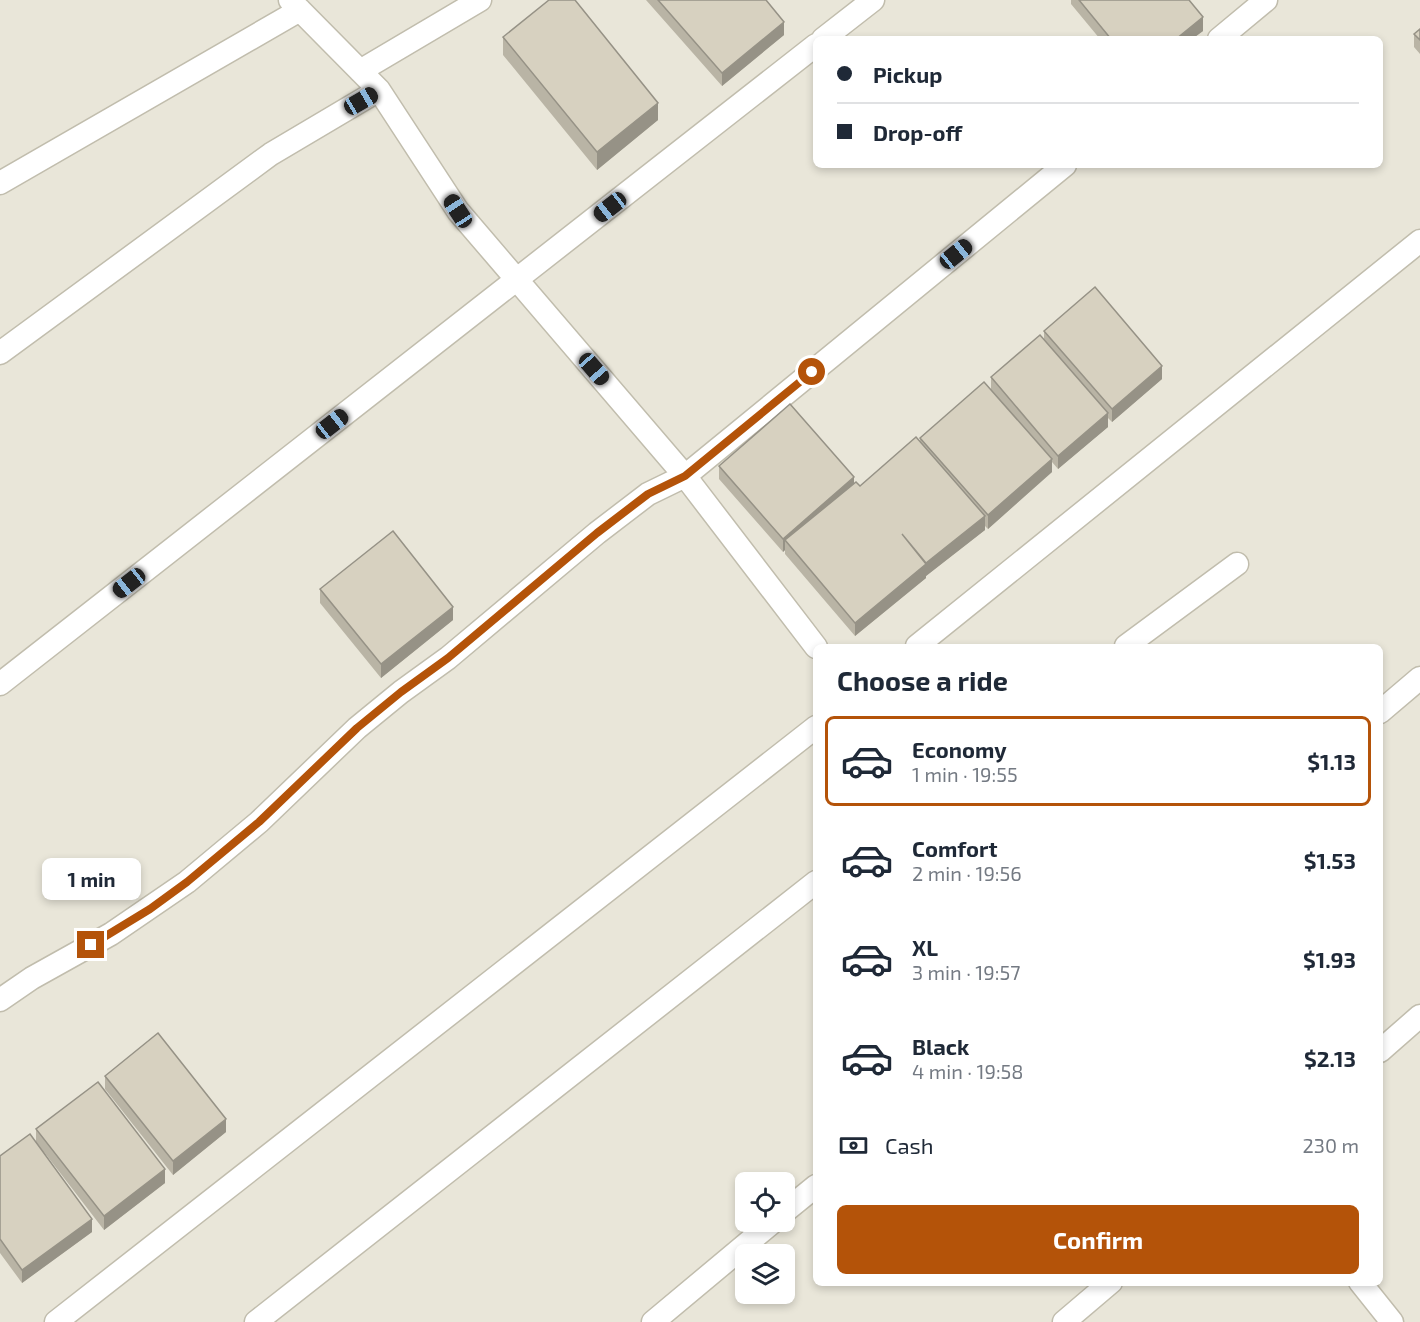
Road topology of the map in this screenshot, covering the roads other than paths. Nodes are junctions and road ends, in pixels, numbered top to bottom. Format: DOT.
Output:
graph roads {
  1 [pos="480,0"];
  2 [pos="873,0"];
  3 [pos="1266,0"];
  4 [pos="295,5"];
  5 [pos="827,36"];
  6 [pos="1223,36"];
  7 [pos="813,47"];
  8 [pos="360,71"];
  9 [pos="379,90"];
  10 [pos="1061,168"];
  11 [pos="0,183"];
  12 [pos="1420,242"];
  13 [pos="517,280"];
  14 [pos="0,352"];
  15 [pos="685,476"];
  16 [pos="1237,564"];
  17 [pos="814,644"];
  18 [pos="919,644"];
  19 [pos="1129,644"];
  20 [pos="1420,678"];
  21 [pos="0,684"];
  22 [pos="1383,709"];
  23 [pos="813,729"];
  24 [pos="813,884"];
  25 [pos="0,1000"];
  26 [pos="1420,1016"];
  27 [pos="1383,1048"];
  28 [pos="813,1188"];
  29 [pos="795,1203"];
  30 [pos="761,1232"];
  31 [pos="1106,1286"];
  32 [pos="1363,1286"];
  33 [pos="56,1322"];
  34 [pos="256,1322"];
  35 [pos="652,1322"];
  36 [pos="1064,1322"];
  37 [pos="1392,1322"];
  1 -- 8 [label="street"];
  2 -- 5 [label="street"];
  3 -- 6 [label="street"];
  4 -- 8 [label="street"];
  4 -- 11 [label="street"];
  7 -- 13 [label="street"];
  8 -- 9 [label="street"];
  9 -- 13 [label="street"];
  9 -- 14 [label="street"];
  10 -- 15 [label="street"];
  12 -- 18 [label="street"];
  13 -- 15 [label="street"];
  13 -- 21 [label="street"];
  15 -- 17 [label="street"];
  15 -- 25 [label="street"];
  16 -- 19 [label="street"];
  20 -- 22 [label="street"];
  23 -- 33 [label="street"];
  24 -- 34 [label="street"];
  26 -- 27 [label="street"];
  28 -- 29 [label="street"];
  30 -- 35 [label="street"];
  31 -- 36 [label="street"];
  32 -- 37 [label="street"];
}
